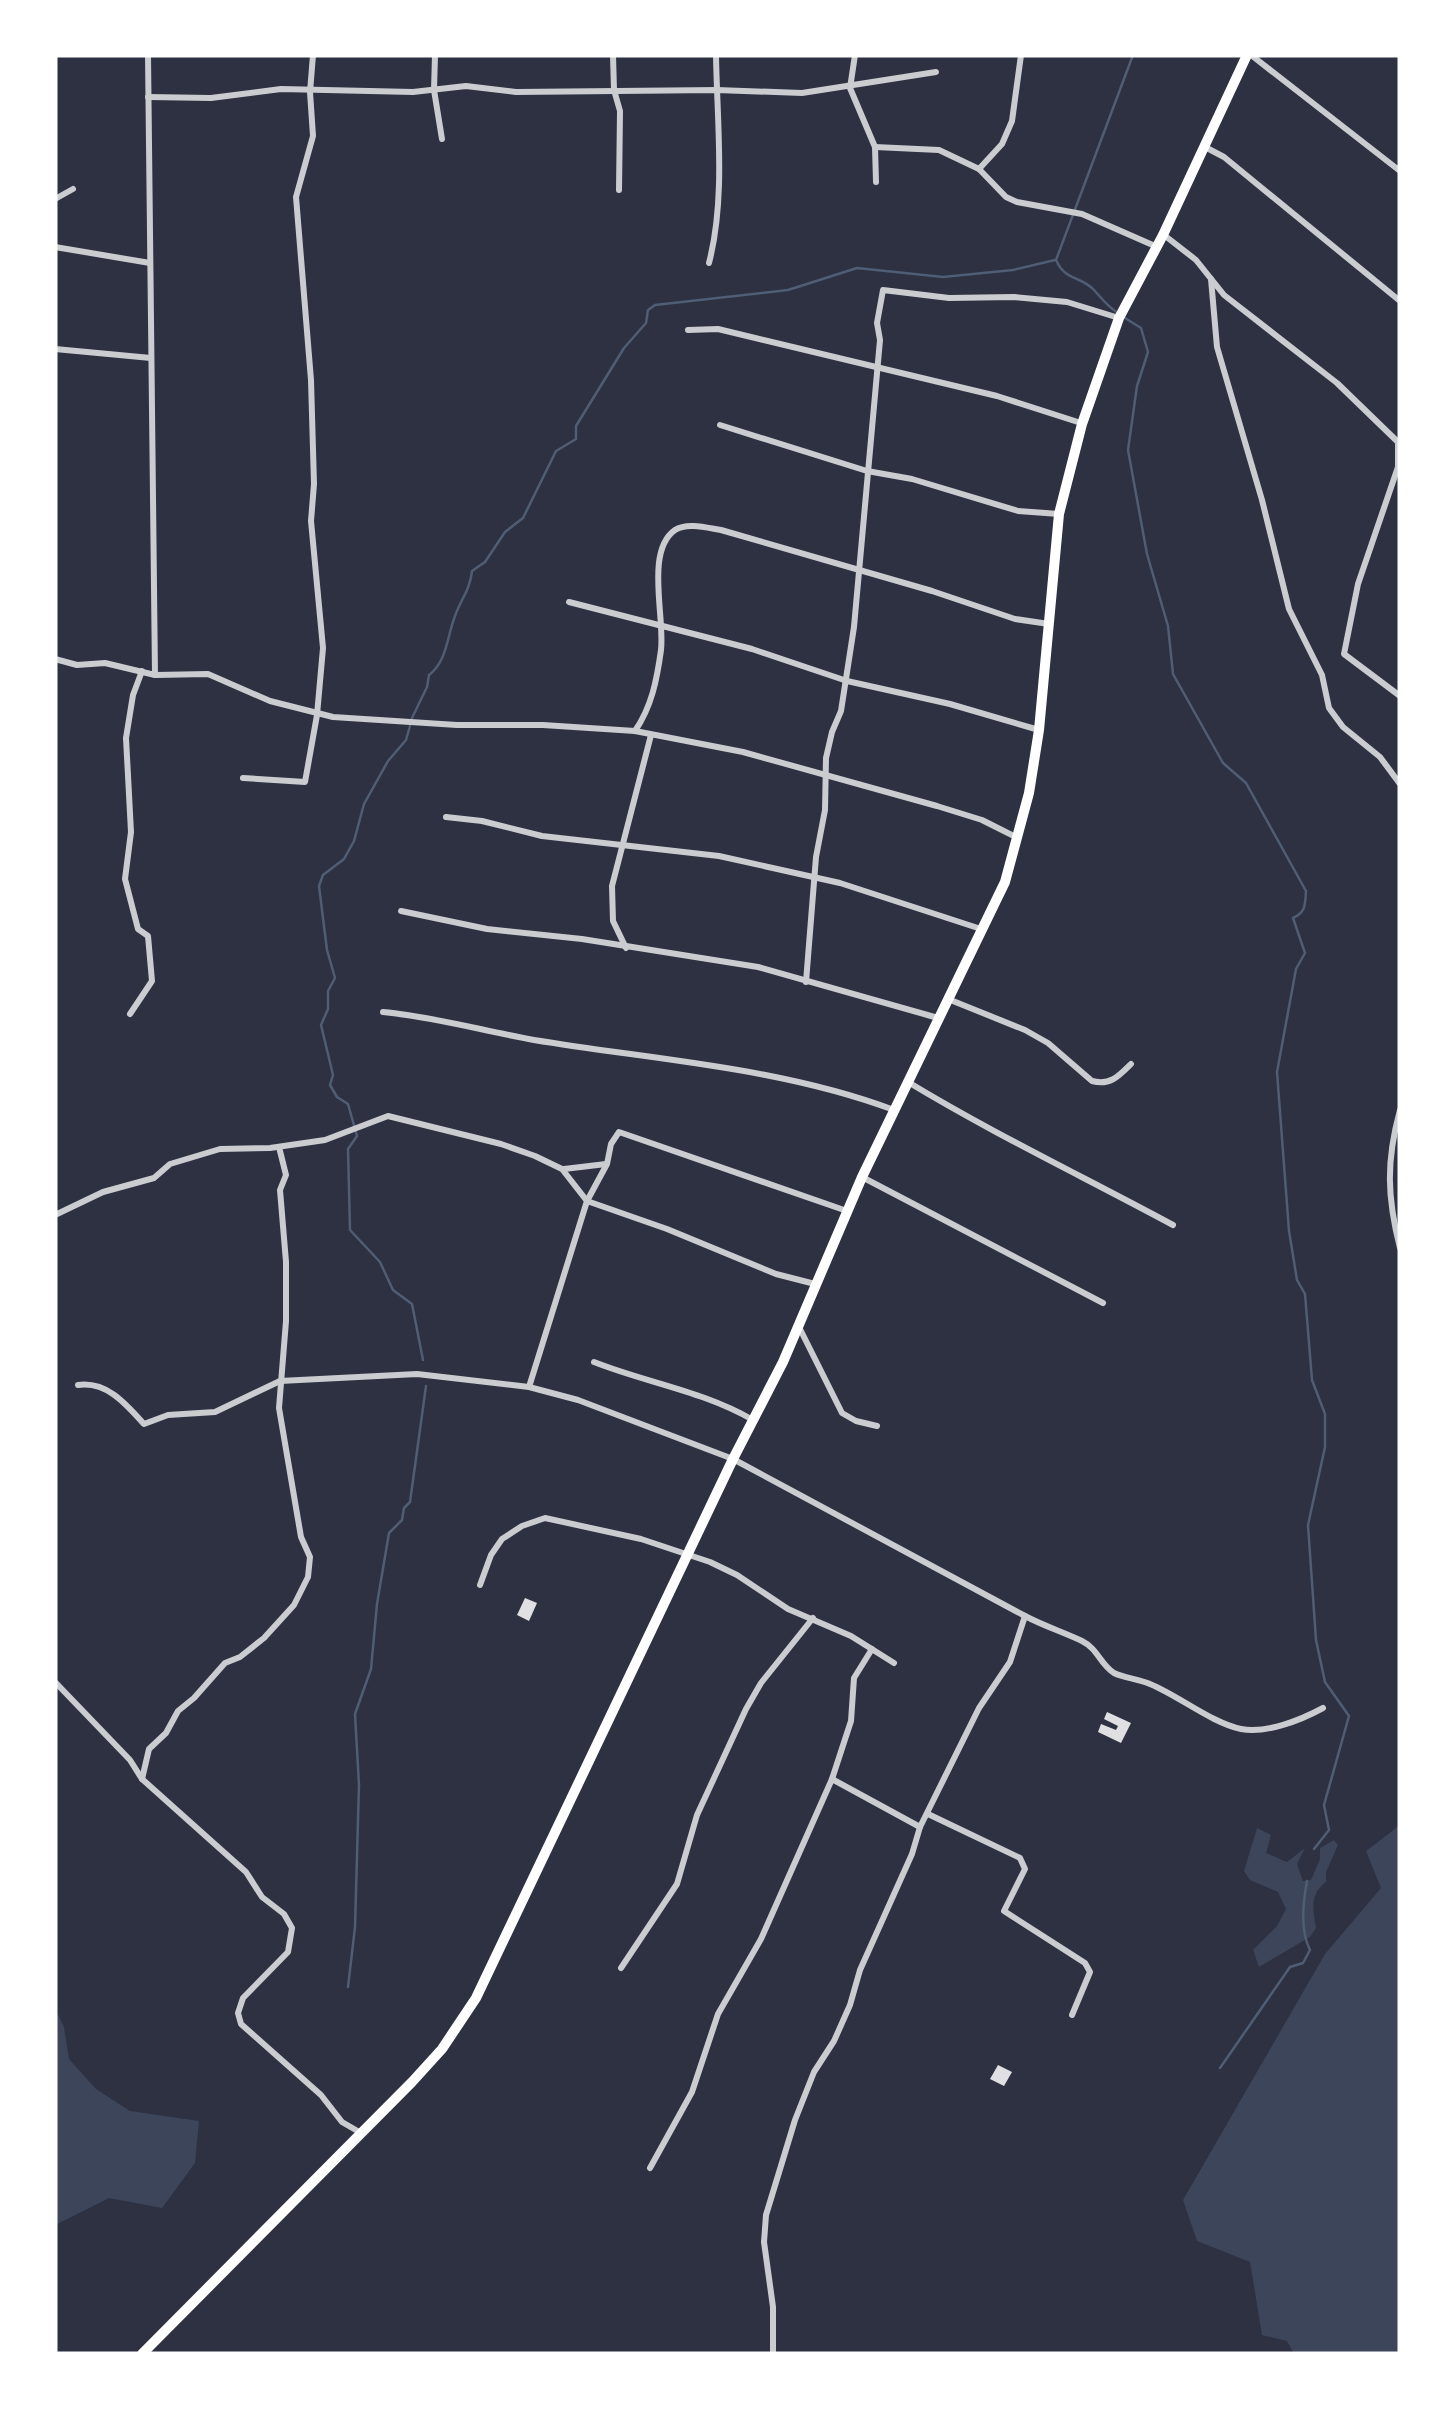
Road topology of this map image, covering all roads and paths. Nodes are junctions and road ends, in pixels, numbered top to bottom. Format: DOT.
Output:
graph roads {
  1 [pos="148,55"];
  2 [pos="313,55"];
  3 [pos="434,55"];
  4 [pos="613,55"];
  5 [pos="716,55"];
  6 [pos="855,55"];
  7 [pos="1021,55"];
  8 [pos="1249,55"];
  9 [pos="936,72"];
  10 [pos="850,88"];
  11 [pos="434,90"];
  12 [pos="614,90"];
  13 [pos="716,90"];
  14 [pos="310,92"];
  15 [pos="148,97"];
  16 [pos="442,138"];
  17 [pos="1204,146"];
  18 [pos="874,147"];
  19 [pos="978,169"];
  20 [pos="1400,171"];
  21 [pos="876,182"];
  22 [pos="73,190"];
  23 [pos="619,190"];
  24 [pos="55,199"];
  25 [pos="1163,234"];
  26 [pos="1154,246"];
  27 [pos="55,247"];
  28 [pos="150,263"];
  29 [pos="709,263"];
  30 [pos="1211,278"];
  31 [pos="1400,301"];
  32 [pos="1120,318"];
  33 [pos="688,330"];
  34 [pos="55,349"];
  35 [pos="152,358"];
  36 [pos="875,369"];
  37 [pos="1082,424"];
  38 [pos="720,425"];
  39 [pos="1399,444"];
  40 [pos="868,471"];
  41 [pos="1059,514"];
  42 [pos="856,569"];
  43 [pos="568,602"];
  44 [pos="1049,624"];
  45 [pos="662,625"];
  46 [pos="55,659"];
  47 [pos="142,671"];
  48 [pos="155,675"];
  49 [pos="847,681"];
  50 [pos="1400,696"];
  51 [pos="317,715"];
  52 [pos="1039,730"];
  53 [pos="635,731"];
  54 [pos="651,734"];
  55 [pos="824,775"];
  56 [pos="243,778"];
  57 [pos="1400,784"];
  58 [pos="446,817"];
  59 [pos="1019,838"];
  60 [pos="625,846"];
  61 [pos="814,878"];
  62 [pos="401,911"];
  63 [pos="982,929"];
  64 [pos="627,949"];
  65 [pos="806,982"];
  66 [pos="948,999"];
  67 [pos="383,1012"];
  68 [pos="130,1014"];
  69 [pos="939,1018"];
  70 [pos="1131,1064"];
  71 [pos="908,1082"];
  72 [pos="894,1110"];
  73 [pos="1400,1110"];
  74 [pos="278,1147"];
  75 [pos="607,1164"];
  76 [pos="562,1169"];
  77 [pos="862,1177"];
  78 [pos="588,1201"];
  79 [pos="848,1211"];
  80 [pos="55,1215"];
  81 [pos="1173,1225"];
  82 [pos="1400,1248"];
  83 [pos="816,1284"];
  84 [pos="1103,1303"];
  85 [pos="798,1326"];
  86 [pos="594,1362"];
  87 [pos="280,1381"];
  88 [pos="78,1385"];
  89 [pos="529,1387"];
  90 [pos="754,1421"];
  91 [pos="877,1426"];
  92 [pos="733,1459"];
  93 [pos="690,1554"];
  94 [pos="480,1585"];
  95 [pos="1025,1616"];
  96 [pos="813,1618"];
  97 [pos="872,1649"];
  98 [pos="894,1662"];
  99 [pos="55,1682"];
  100 [pos="1323,1708"];
  101 [pos="142,1779"];
  102 [pos="832,1779"];
  103 [pos="928,1814"];
  104 [pos="920,1827"];
  105 [pos="621,1968"];
  106 [pos="1072,2015"];
  107 [pos="362,2133"];
  108 [pos="650,2168"];
  109 [pos="142,2354"];
  110 [pos="773,2354"];
  1 -- 15 [label="street"];
  2 -- 14 [label="street"];
  3 -- 11 [label="street"];
  4 -- 12 [label="street"];
  5 -- 13 [label="street"];
  6 -- 10 [label="street"];
  7 -- 19 [label="street"];
  8 -- 17 [label="highway"];
  8 -- 20 [label="street"];
  9 -- 10 [label="street"];
  10 -- 13 [label="street"];
  10 -- 18 [label="street"];
  11 -- 12 [label="street"];
  11 -- 14 [label="street"];
  11 -- 16 [label="street"];
  12 -- 13 [label="street"];
  12 -- 23 [label="street"];
  13 -- 29 [label="street"];
  14 -- 15 [label="street"];
  14 -- 51 [label="street"];
  15 -- 28 [label="street"];
  17 -- 25 [label="highway"];
  17 -- 31 [label="street"];
  18 -- 19 [label="street"];
  18 -- 21 [label="street"];
  19 -- 26 [label="street"];
  22 -- 24 [label="street"];
  25 -- 26 [label="highway"];
  25 -- 30 [label="street"];
  26 -- 32 [label="highway"];
  27 -- 28 [label="street"];
  28 -- 35 [label="street"];
  30 -- 39 [label="street"];
  30 -- 57 [label="street"];
  32 -- 36 [label="street"];
  32 -- 37 [label="highway"];
  33 -- 36 [label="street"];
  34 -- 35 [label="street"];
  35 -- 48 [label="street"];
  36 -- 37 [label="street"];
  36 -- 40 [label="street"];
  37 -- 41 [label="highway"];
  38 -- 40 [label="street"];
  39 -- 50 [label="street"];
  40 -- 41 [label="street"];
  40 -- 42 [label="street"];
  41 -- 44 [label="highway"];
  42 -- 44 [label="street"];
  42 -- 45 [label="street"];
  42 -- 49 [label="street"];
  43 -- 45 [label="street"];
  44 -- 52 [label="highway"];
  45 -- 49 [label="street"];
  45 -- 53 [label="street"];
  46 -- 47 [label="street"];
  47 -- 48 [label="street"];
  47 -- 68 [label="street"];
  48 -- 51 [label="street"];
  49 -- 52 [label="street"];
  49 -- 55 [label="street"];
  51 -- 53 [label="street"];
  51 -- 56 [label="street"];
  52 -- 59 [label="highway"];
  53 -- 54 [label="street"];
  54 -- 55 [label="street"];
  54 -- 60 [label="street"];
  55 -- 59 [label="street"];
  55 -- 61 [label="street"];
  58 -- 60 [label="street"];
  59 -- 63 [label="highway"];
  60 -- 61 [label="street"];
  60 -- 64 [label="street"];
  61 -- 63 [label="street"];
  61 -- 65 [label="street"];
  62 -- 64 [label="street"];
  63 -- 66 [label="highway"];
  64 -- 65 [label="street"];
  65 -- 69 [label="street"];
  66 -- 69 [label="highway"];
  66 -- 70 [label="street"];
  67 -- 72 [label="street"];
  69 -- 71 [label="highway"];
  71 -- 72 [label="highway"];
  71 -- 81 [label="street"];
  72 -- 77 [label="highway"];
  73 -- 82 [label="street"];
  74 -- 76 [label="street"];
  74 -- 80 [label="street"];
  74 -- 87 [label="street"];
  75 -- 76 [label="street"];
  75 -- 78 [label="street"];
  75 -- 79 [label="street"];
  76 -- 78 [label="street"];
  77 -- 79 [label="highway"];
  77 -- 84 [label="street"];
  78 -- 83 [label="street"];
  78 -- 89 [label="street"];
  79 -- 83 [label="highway"];
  83 -- 85 [label="highway"];
  85 -- 90 [label="highway"];
  85 -- 91 [label="street"];
  86 -- 90 [label="street"];
  87 -- 88 [label="street"];
  87 -- 89 [label="street"];
  87 -- 101 [label="street"];
  89 -- 92 [label="street"];
  90 -- 92 [label="highway"];
  92 -- 93 [label="highway"];
  92 -- 95 [label="street"];
  93 -- 94 [label="street"];
  93 -- 96 [label="street"];
  93 -- 107 [label="highway"];
  95 -- 100 [label="street"];
  95 -- 103 [label="street"];
  96 -- 97 [label="street"];
  96 -- 105 [label="street"];
  97 -- 98 [label="street"];
  97 -- 102 [label="street"];
  99 -- 101 [label="street"];
  101 -- 107 [label="street"];
  102 -- 104 [label="street"];
  102 -- 108 [label="street"];
  103 -- 104 [label="street"];
  103 -- 106 [label="street"];
  104 -- 110 [label="street"];
  107 -- 109 [label="highway"];
}
